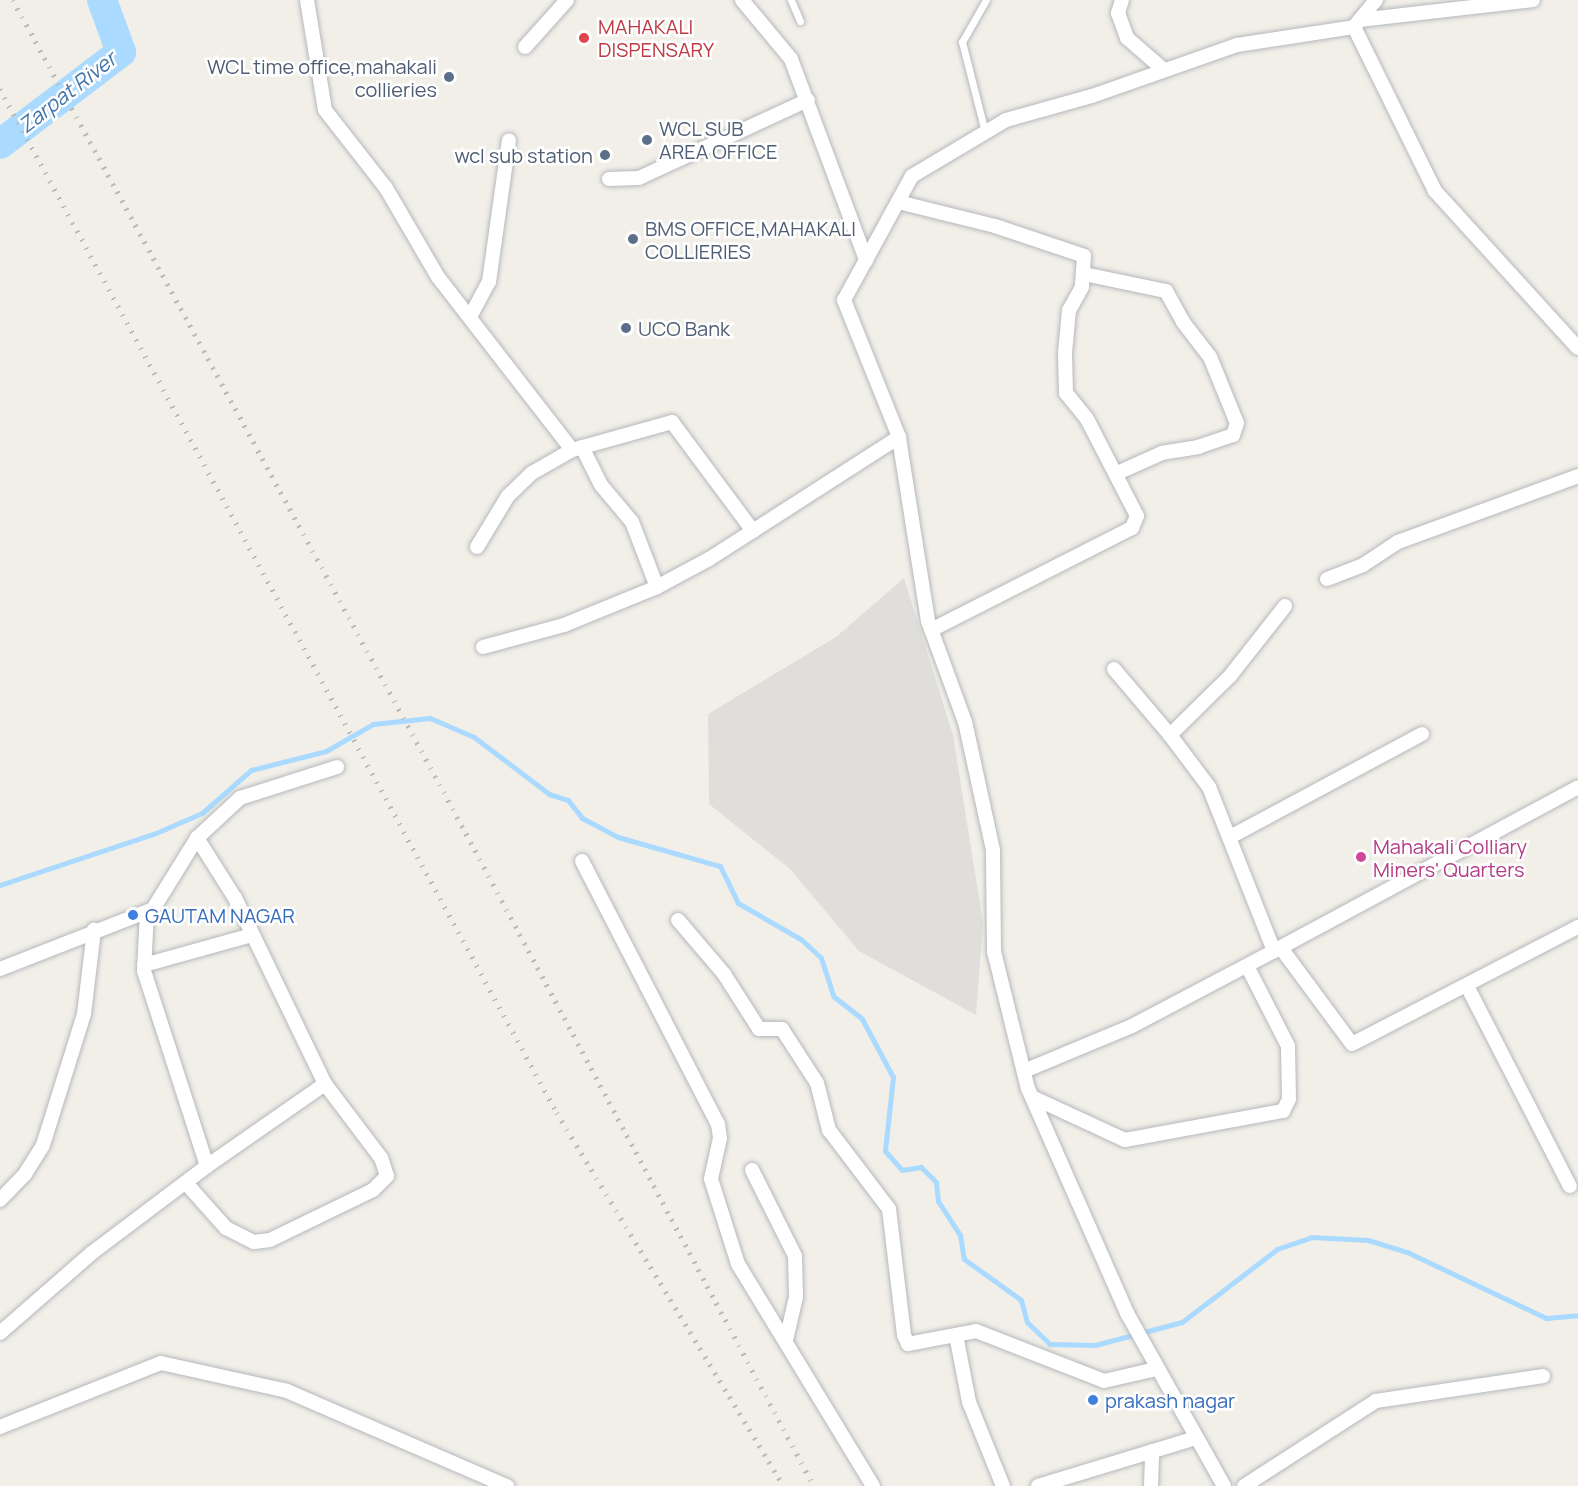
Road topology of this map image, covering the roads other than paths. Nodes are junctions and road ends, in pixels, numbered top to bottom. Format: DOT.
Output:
graph roads {
  1 [pos="307,0"];
  2 [pos="567,0"];
  3 [pos="742,0"];
  4 [pos="791,0"];
  5 [pos="986,0"];
  6 [pos="1122,0"];
  7 [pos="1376,0"];
  8 [pos="1533,0"];
  9 [pos="800,21"];
  10 [pos="1357,24"];
  11 [pos="525,47"];
  12 [pos="1164,70"];
  13 [pos="808,100"];
  14 [pos="985,133"];
  15 [pos="509,140"];
  16 [pos="609,179"];
  17 [pos="898,202"];
  18 [pos="866,261"];
  19 [pos="1084,273"];
  20 [pos="470,317"];
  21 [pos="1578,348"];
  22 [pos="900,437"];
  23 [pos="577,448"];
  24 [pos="1115,474"];
  25 [pos="1578,476"];
  26 [pos="753,531"];
  27 [pos="477,548"];
  28 [pos="1326,579"];
  29 [pos="657,587"];
  30 [pos="1285,606"];
  31 [pos="931,630"];
  32 [pos="483,646"];
  33 [pos="1114,669"];
  34 [pos="1422,734"];
  35 [pos="1170,735"];
  36 [pos="337,767"];
  37 [pos="1578,787"];
  38 [pos="1230,837"];
  39 [pos="197,838"];
  40 [pos="582,861"];
  41 [pos="147,912"];
  42 [pos="678,920"];
  43 [pos="1578,927"];
  44 [pos="94,930"];
  45 [pos="252,935"];
  46 [pos="1277,950"];
  47 [pos="144,965"];
  48 [pos="1247,966"];
  49 [pos="0,969"];
  50 [pos="1467,986"];
  51 [pos="1024,1071"];
  52 [pos="325,1084"];
  53 [pos="1032,1097"];
  54 [pos="207,1166"];
  55 [pos="752,1170"];
  56 [pos="186,1183"];
  57 [pos="1570,1186"];
  58 [pos="0,1200"];
  59 [pos="0,1333"];
  60 [pos="956,1335"];
  61 [pos="786,1340"];
  62 [pos="1155,1366"];
  63 [pos="1543,1376"];
  64 [pos="0,1427"];
  65 [pos="1196,1438"];
  66 [pos="1152,1451"];
  67 [pos="507,1486"];
  68 [pos="873,1486"];
  69 [pos="1003,1486"];
  70 [pos="1038,1486"];
  71 [pos="1151,1486"];
  72 [pos="1224,1486"];
  73 [pos="1244,1486"];
  1 -- 20 [label="street"];
  2 -- 11 [label="street"];
  3 -- 13 [label="street"];
  4 -- 9 [label="lane"];
  5 -- 14 [label="lane"];
  6 -- 12 [label="street"];
  7 -- 10 [label="street"];
  8 -- 10 [label="street"];
  10 -- 12 [label="street"];
  10 -- 21 [label="street"];
  12 -- 14 [label="street"];
  13 -- 16 [label="street"];
  13 -- 18 [label="street"];
  14 -- 17 [label="street"];
  15 -- 20 [label="street"];
  17 -- 18 [label="street"];
  17 -- 19 [label="street"];
  18 -- 22 [label="street"];
  19 -- 24 [label="street"];
  19 -- 24 [label="street"];
  20 -- 23 [label="street"];
  22 -- 26 [label="street"];
  22 -- 31 [label="street"];
  23 -- 26 [label="street"];
  23 -- 27 [label="street"];
  23 -- 29 [label="street"];
  24 -- 31 [label="street"];
  25 -- 28 [label="street"];
  26 -- 29 [label="street"];
  29 -- 32 [label="street"];
  30 -- 35 [label="street"];
  31 -- 51 [label="street"];
  33 -- 35 [label="street"];
  34 -- 38 [label="street"];
  35 -- 38 [label="street"];
  36 -- 39 [label="street"];
  37 -- 46 [label="street"];
  38 -- 46 [label="street"];
  39 -- 41 [label="street"];
  39 -- 45 [label="street"];
  40 -- 61 [label="street"];
  41 -- 44 [label="street"];
  41 -- 47 [label="street"];
  42 -- 60 [label="street"];
  43 -- 50 [label="street"];
  44 -- 49 [label="street"];
  44 -- 58 [label="street"];
  45 -- 47 [label="street"];
  45 -- 52 [label="street"];
  46 -- 48 [label="street"];
  46 -- 50 [label="street"];
  47 -- 54 [label="street"];
  48 -- 51 [label="street"];
  48 -- 53 [label="street"];
  50 -- 57 [label="street"];
  51 -- 53 [label="street"];
  52 -- 54 [label="street"];
  52 -- 56 [label="street"];
  53 -- 62 [label="street"];
  54 -- 56 [label="street"];
  55 -- 61 [label="street"];
  56 -- 59 [label="street"];
  60 -- 62 [label="street"];
  60 -- 69 [label="street"];
  61 -- 68 [label="street"];
  62 -- 65 [label="street"];
  63 -- 73 [label="street"];
  64 -- 67 [label="street"];
  65 -- 66 [label="street"];
  65 -- 72 [label="street"];
  66 -- 70 [label="street"];
  66 -- 71 [label="street"];
}
